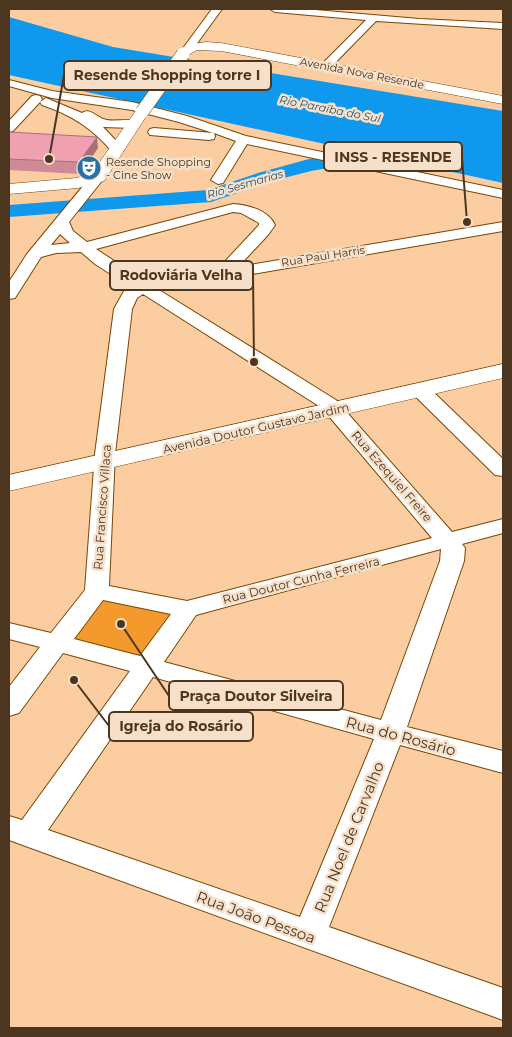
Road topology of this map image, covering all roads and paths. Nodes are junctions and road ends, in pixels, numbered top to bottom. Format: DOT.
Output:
graph roads {
  1 [pos="217,9"];
  2 [pos="275,9"];
  3 [pos="374,18"];
  4 [pos="503,26"];
  5 [pos="197,35"];
  6 [pos="220,47"];
  7 [pos="184,53"];
  8 [pos="326,66"];
  9 [pos="9,83"];
  10 [pos="9,90"];
  11 [pos="51,98"];
  12 [pos="36,99"];
  13 [pos="503,100"];
  14 [pos="86,113"];
  15 [pos="135,114"];
  16 [pos="183,119"];
  17 [pos="9,128"];
  18 [pos="154,132"];
  19 [pos="241,139"];
  20 [pos="119,146"];
  21 [pos="98,177"];
  22 [pos="218,180"];
  23 [pos="46,186"];
  24 [pos="9,190"];
  25 [pos="503,194"];
  26 [pos="80,198"];
  27 [pos="62,220"];
  28 [pos="503,226"];
  29 [pos="82,248"];
  30 [pos="35,254"];
  31 [pos="224,272"];
  32 [pos="142,288"];
  33 [pos="9,294"];
  34 [pos="503,365"];
  35 [pos="503,371"];
  36 [pos="420,390"];
  37 [pos="332,407"];
  38 [pos="105,458"];
  39 [pos="503,470"];
  40 [pos="9,476"];
  41 [pos="9,483"];
  42 [pos="503,526"];
  43 [pos="449,541"];
  44 [pos="97,591"];
  45 [pos="187,609"];
  46 [pos="9,631"];
  47 [pos="56,642"];
  48 [pos="146,666"];
  49 [pos="9,706"];
  50 [pos="390,734"];
  51 [pos="503,762"];
  52 [pos="18,832"];
  53 [pos="309,936"];
  54 [pos="503,1004"];
  1 -- 5 [label="street"];
  2 -- 3 [label="street"];
  3 -- 4 [label="street"];
  3 -- 8 [label="street"];
  5 -- 6 [label="street"];
  5 -- 7 [label="street"];
  6 -- 7 [label="main road, Avenida Nova Resende"];
  6 -- 8 [label="main road, Avenida Nova Resende"];
  7 -- 15 [label="main road, bridge"];
  8 -- 13 [label="main road, Avenida Nova Resende"];
  9 -- 11 [label="street"];
  10 -- 12 [label="street"];
  11 -- 12 [label="street"];
  11 -- 14 [label="street"];
  11 -- 15 [label="street"];
  11 -- 20 [label="street"];
  12 -- 17 [label="street"];
  14 -- 15 [label="street"];
  14 -- 15 [label="street"];
  15 -- 16 [label="street"];
  15 -- 20 [label="main road"];
  16 -- 18 [label="street"];
  16 -- 19 [label="street"];
  18 -- 19 [label="street"];
  18 -- 20 [label="street"];
  19 -- 22 [label="street"];
  19 -- 25 [label="street"];
  20 -- 21 [label="main road"];
  21 -- 23 [label="main road"];
  21 -- 26 [label="street"];
  23 -- 24 [label="main road"];
  23 -- 26 [label="street"];
  26 -- 27 [label="street"];
  27 -- 29 [label="street, Rua Ezequiel Freire"];
  27 -- 30 [label="street"];
  28 -- 31 [label="street, Rua Paul Harris"];
  29 -- 30 [label="street"];
  29 -- 31 [label="street"];
  29 -- 32 [label="street, Rua Ezequiel Freire"];
  30 -- 33 [label="street"];
  31 -- 32 [label="street, Rua Paul Harris"];
  32 -- 37 [label="street, Rua Ezequiel Freire"];
  32 -- 38 [label="street, Rua Francisco Villaca"];
  34 -- 37 [label="main road, Avenida Doutor Gustavo Jardim"];
  35 -- 36 [label="main road, Avenida Doutor Gustavo Jardim"];
  36 -- 37 [label="main road, Avenida Doutor Gustavo Jardim"];
  36 -- 39 [label="street"];
  37 -- 38 [label="main road, Avenida Doutor Gustavo Jardim"];
  37 -- 43 [label="street, Rua Ezequiel Freire"];
  38 -- 40 [label="main road, Avenida Doutor Gustavo Jardim"];
  38 -- 41 [label="main road, Avenida Doutor Gustavo Jardim"];
  38 -- 44 [label="street, Rua Francisco Villaca"];
  42 -- 43 [label="street, Rua Doutor Cunha Ferreira"];
  43 -- 45 [label="street, Rua Doutor Cunha Ferreira"];
  43 -- 50 [label="street, Rua Noel de Carvalho"];
  44 -- 45 [label="street, Rua Doutor Cunha Ferreira"];
  44 -- 47 [label="street"];
  45 -- 48 [label="street"];
  46 -- 47 [label="street, Rua do Rosário"];
  47 -- 48 [label="street, Rua do Rosário"];
  47 -- 49 [label="street"];
  48 -- 50 [label="street, Rua do Rosário"];
  48 -- 52 [label="street"];
  50 -- 51 [label="street, Rua do Rosário"];
  50 -- 53 [label="street, Rua Noel de Carvalho"];
  52 -- 53 [label="street, Rua João Pessoa"];
  53 -- 54 [label="street, Rua João Pessoa"];
}
